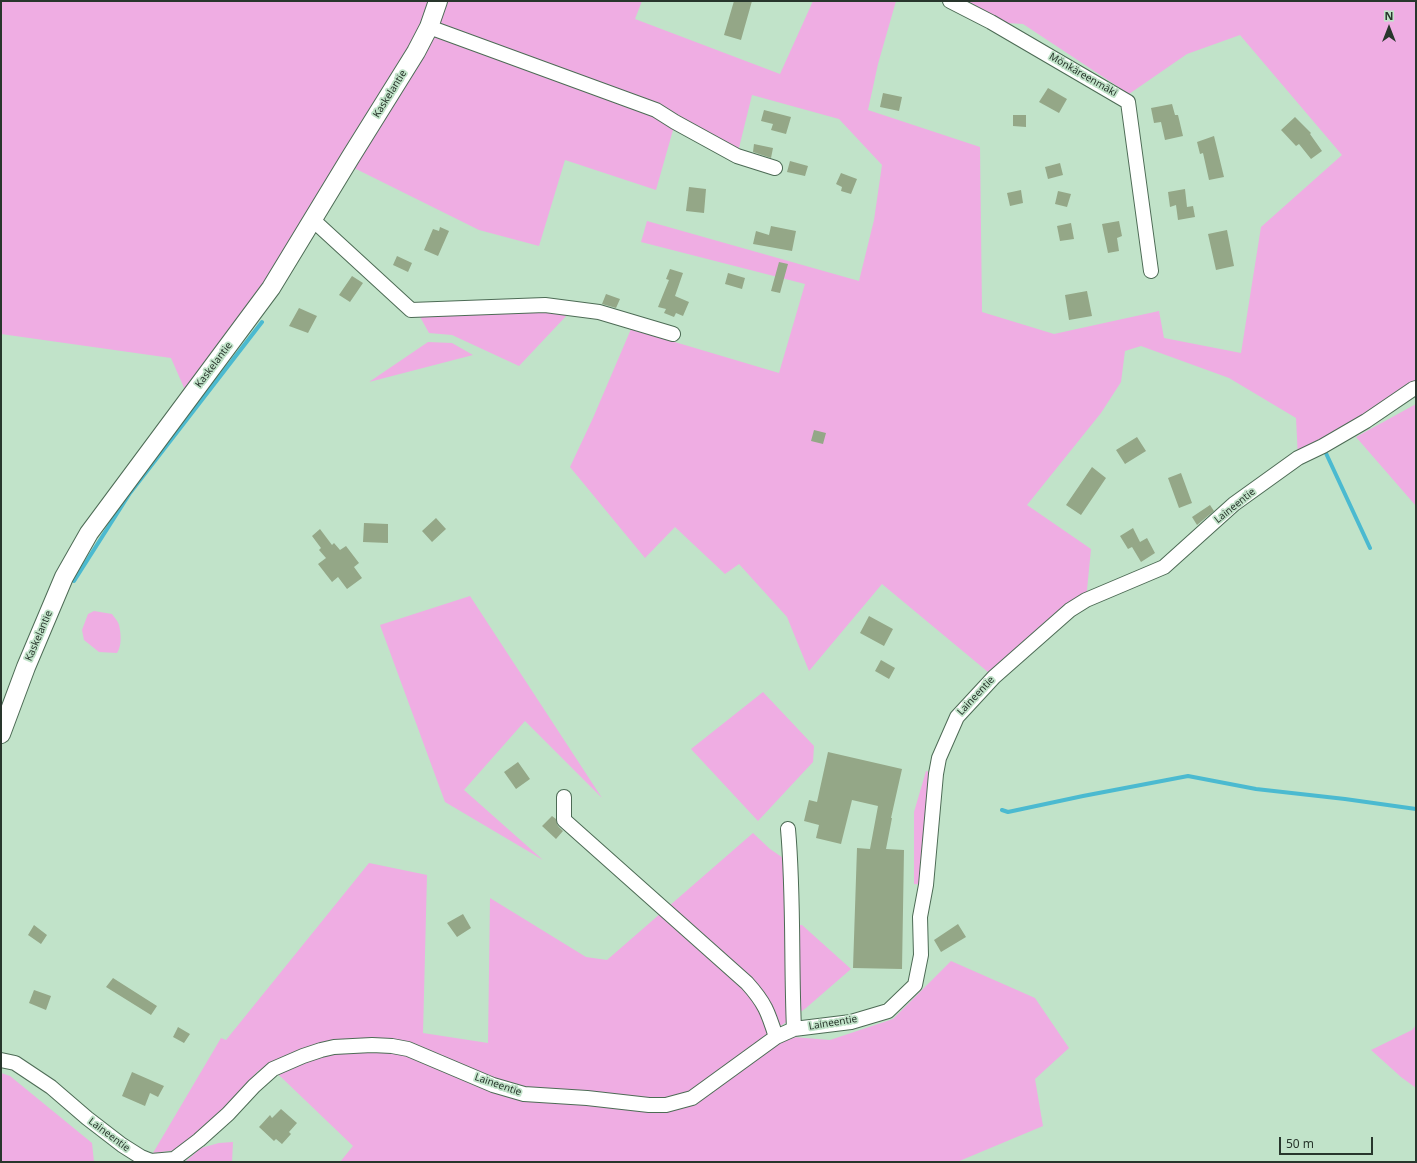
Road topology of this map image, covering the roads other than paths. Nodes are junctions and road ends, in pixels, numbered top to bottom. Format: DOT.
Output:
graph roads {
  1 [pos="438,1"];
  2 [pos="950,1"];
  3 [pos="429,27"];
  4 [pos="775,168"];
  5 [pos="313,220"];
  6 [pos="1151,271"];
  7 [pos="673,334"];
  8 [pos="1416,388"];
  9 [pos="1,734"];
  10 [pos="564,797"];
  11 [pos="788,829"];
  12 [pos="794,1029"];
  13 [pos="776,1037"];
  14 [pos="1,1060"];
  1 -- 3 [label="street, Kaskelantie"];
  2 -- 6 [label="street, Mönkäreenmäki"];
  3 -- 4 [label="street"];
  3 -- 5 [label="street, Kaskelantie"];
  5 -- 7 [label="street"];
  5 -- 9 [label="street, Kaskelantie"];
  8 -- 12 [label="street, Laineentie"];
  10 -- 13 [label="street"];
  11 -- 12 [label="street"];
  12 -- 13 [label="street, Laineentie"];
  13 -- 14 [label="street, Laineentie"];
}
